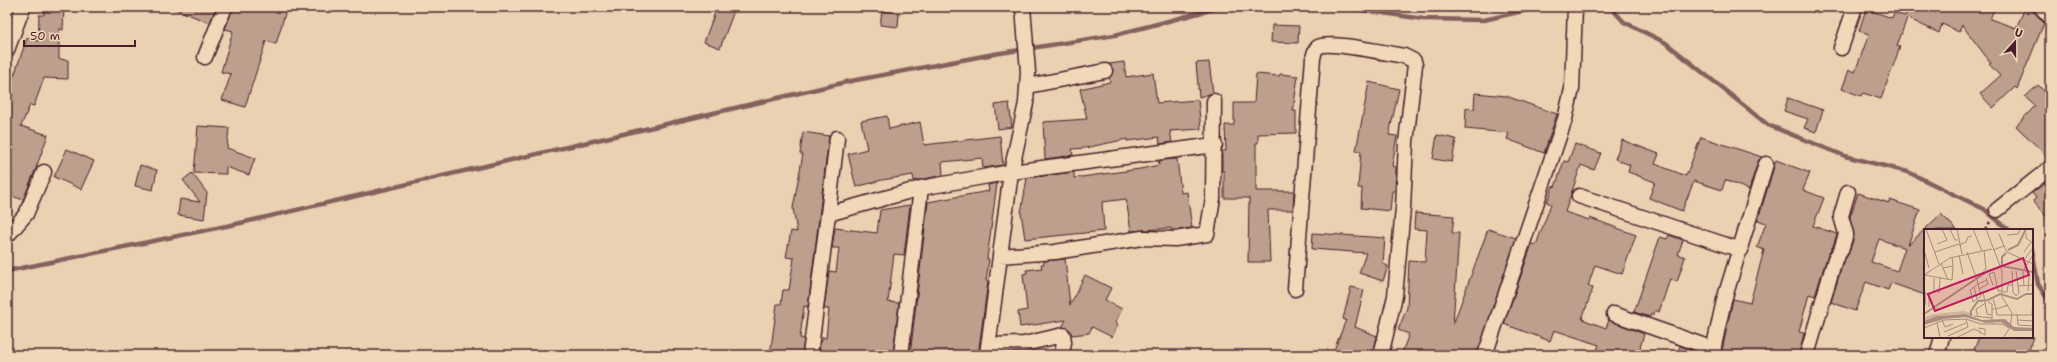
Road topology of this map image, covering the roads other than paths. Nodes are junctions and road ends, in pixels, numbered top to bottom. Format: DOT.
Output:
graph roads {
  1 [pos="23,7"];
  2 [pos="225,7"];
  3 [pos="1575,7"];
  4 [pos="1855,7"];
  5 [pos="2041,7"];
  6 [pos="1023,9"];
  7 [pos="2050,17"];
  8 [pos="1841,48"];
  9 [pos="7,50"];
  10 [pos="205,57"];
  11 [pos="1105,71"];
  12 [pos="1028,79"];
  13 [pos="1214,101"];
  14 [pos="837,138"];
  15 [pos="1215,145"];
  16 [pos="1766,164"];
  17 [pos="2050,168"];
  18 [pos="44,172"];
  19 [pos="1010,172"];
  20 [pos="921,188"];
  21 [pos="1848,192"];
  22 [pos="1579,196"];
  23 [pos="1997,210"];
  24 [pos="828,214"];
  25 [pos="7,236"];
  26 [pos="1741,250"];
  27 [pos="1000,256"];
  28 [pos="1295,289"];
  29 [pos="1614,314"];
  30 [pos="1942,338"];
  31 [pos="988,350"];
  32 [pos="1713,352"];
  33 [pos="810,355"];
  34 [pos="901,355"];
  35 [pos="1062,355"];
  36 [pos="1381,355"];
  37 [pos="1485,355"];
  38 [pos="1807,355"];
  39 [pos="1937,355"];
  1 -- 9 [label="street"];
  2 -- 10 [label="street"];
  3 -- 37 [label="street"];
  4 -- 8 [label="street"];
  5 -- 7 [label="street"];
  6 -- 12 [label="street"];
  11 -- 12 [label="street"];
  12 -- 19 [label="street"];
  13 -- 15 [label="street"];
  14 -- 24 [label="street"];
  15 -- 19 [label="street"];
  15 -- 27 [label="street"];
  16 -- 26 [label="street"];
  17 -- 23 [label="street"];
  18 -- 25 [label="street"];
  19 -- 20 [label="street"];
  19 -- 27 [label="street"];
  20 -- 24 [label="street"];
  20 -- 34 [label="street"];
  21 -- 38 [label="street"];
  22 -- 26 [label="street"];
  24 -- 33 [label="street"];
  26 -- 32 [label="street"];
  27 -- 31 [label="street"];
  28 -- 36 [label="street"];
  29 -- 32 [label="street"];
  30 -- 39 [label="street"];
  31 -- 35 [label="street"];
}
